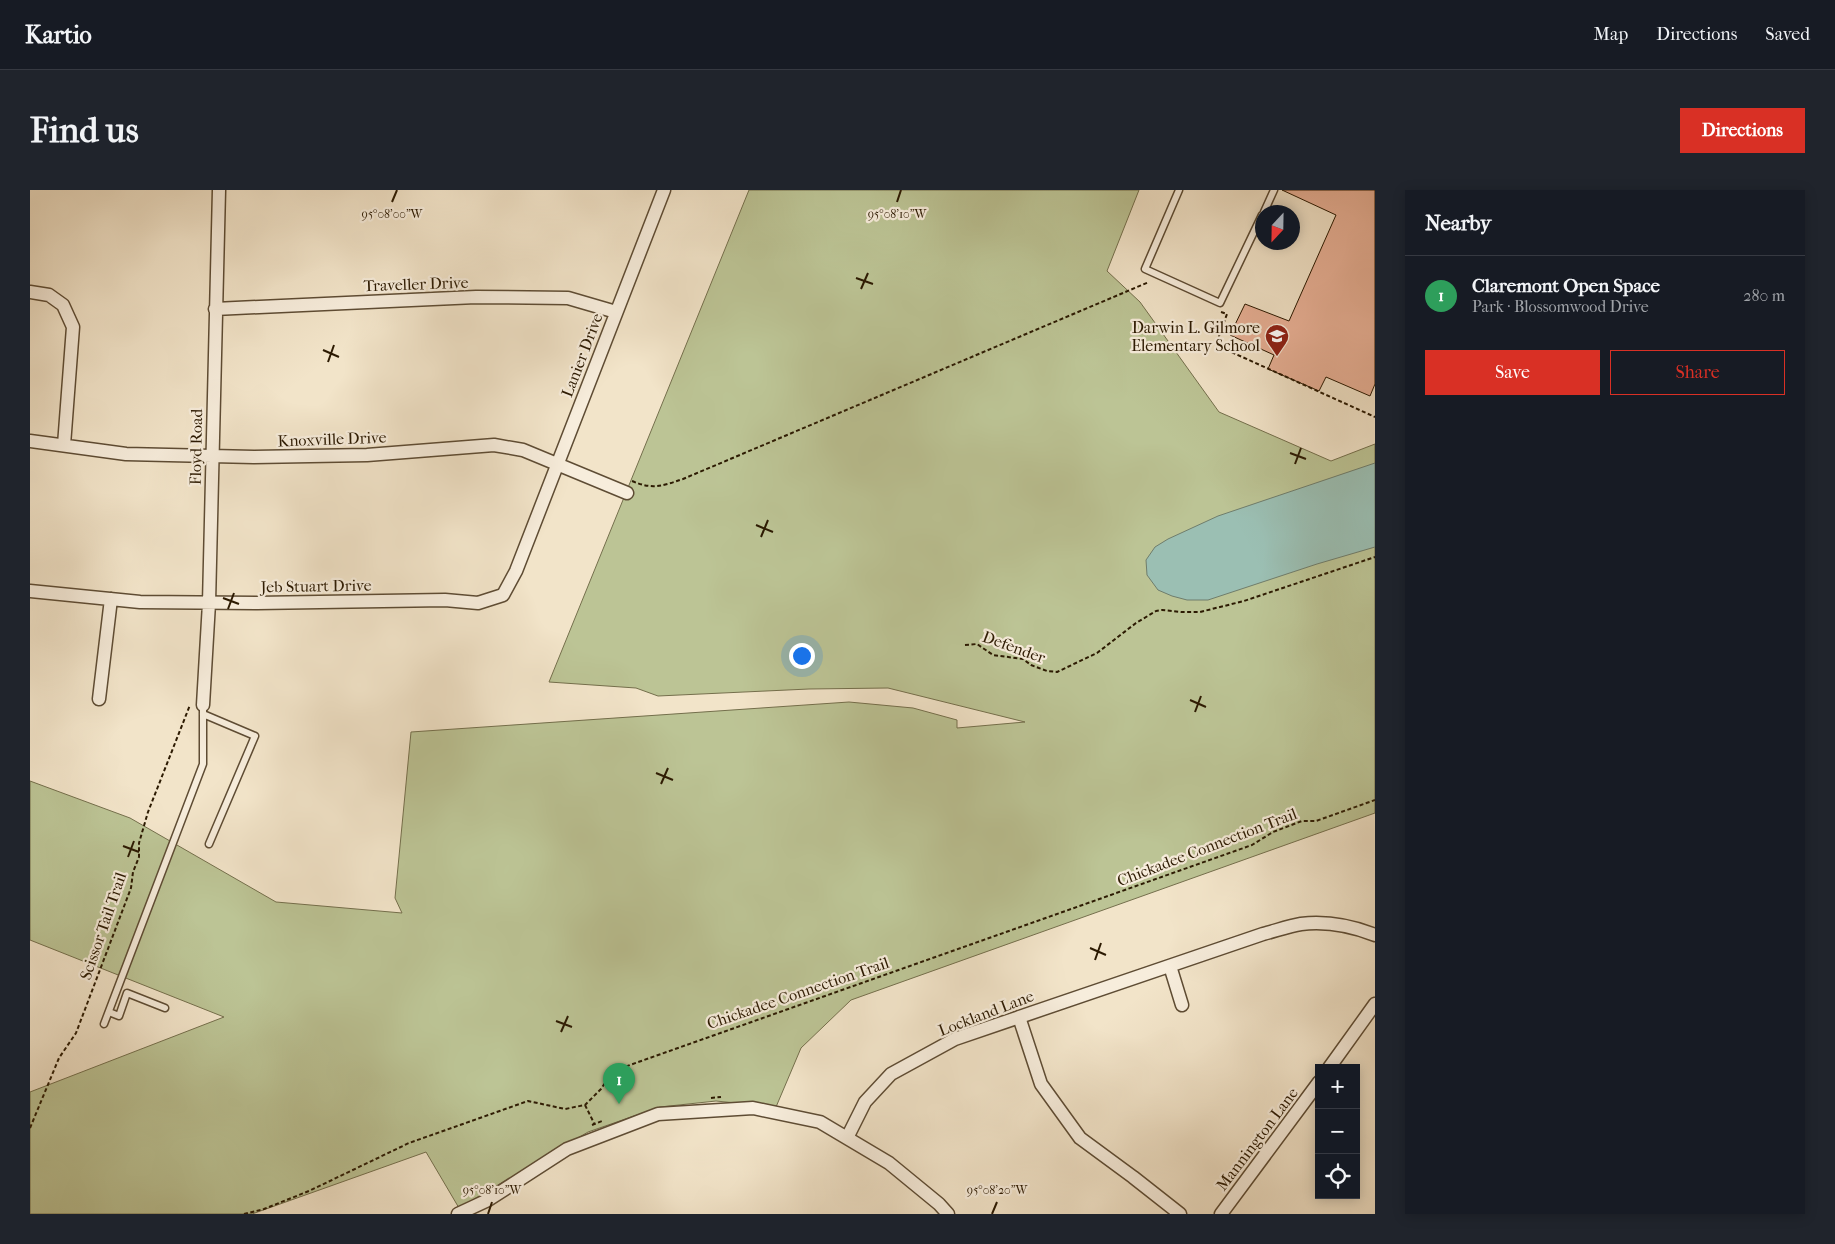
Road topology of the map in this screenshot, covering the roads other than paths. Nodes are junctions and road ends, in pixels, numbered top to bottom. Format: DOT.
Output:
graph roads {
  1 [pos="219,190"];
  2 [pos="664,190"];
  3 [pos="1179,190"];
  4 [pos="1274,190"];
  5 [pos="1267,205"];
  6 [pos="1255,231"];
  7 [pos="30,292"];
  8 [pos="215,309"];
  9 [pos="616,312"];
  10 [pos="30,440"];
  11 [pos="64,445"];
  12 [pos="212,456"];
  13 [pos="557,464"];
  14 [pos="626,492"];
  15 [pos="531,532"];
  16 [pos="30,591"];
  17 [pos="111,599"];
  18 [pos="209,603"];
  19 [pos="99,699"];
  20 [pos="199,708"];
  21 [pos="209,844"];
  22 [pos="1375,935"];
  23 [pos="1170,966"];
  24 [pos="1375,1004"];
  25 [pos="1182,1006"];
  26 [pos="165,1008"];
  27 [pos="109,1012"];
  28 [pos="1019,1017"];
  29 [pos="104,1024"];
  30 [pos="1332,1064"];
  31 [pos="1315,1087"];
  32 [pos="847,1138"];
  33 [pos="466,1212"];
  34 [pos="948,1214"];
  35 [pos="1180,1214"];
  36 [pos="1221,1214"];
  1 -- 8 [label="street, Floyd Road"];
  2 -- 9 [label="street, Lanier Drive"];
  3 -- 6 [label="lane"];
  4 -- 5 [label="lane"];
  7 -- 11 [label="street"];
  8 -- 9 [label="street, Traveller Drive"];
  8 -- 12 [label="street, Floyd Road"];
  9 -- 13 [label="street, Lanier Drive"];
  10 -- 11 [label="street, Knoxville Drive"];
  11 -- 12 [label="street, Knoxville Drive"];
  12 -- 13 [label="street, Knoxville Drive"];
  12 -- 18 [label="street, Floyd Road"];
  13 -- 14 [label="street, Knoxville Drive"];
  13 -- 15 [label="street, Lanier Drive"];
  15 -- 18 [label="street, Jeb Stuart Drive"];
  16 -- 17 [label="street, Jeb Stuart Drive"];
  17 -- 18 [label="street, Jeb Stuart Drive"];
  17 -- 19 [label="street"];
  18 -- 20 [label="street, Floyd Road"];
  20 -- 21 [label="lane"];
  20 -- 27 [label="lane"];
  22 -- 23 [label="street, Lockland Lane"];
  23 -- 25 [label="street"];
  23 -- 28 [label="street, Lockland Lane"];
  24 -- 30 [label="street"];
  26 -- 27 [label="lane"];
  27 -- 29 [label="lane"];
  28 -- 32 [label="street, Lockland Lane"];
  28 -- 35 [label="street"];
  31 -- 36 [label="street, Mannington Lane"];
  32 -- 33 [label="street"];
  32 -- 34 [label="street"];
}
